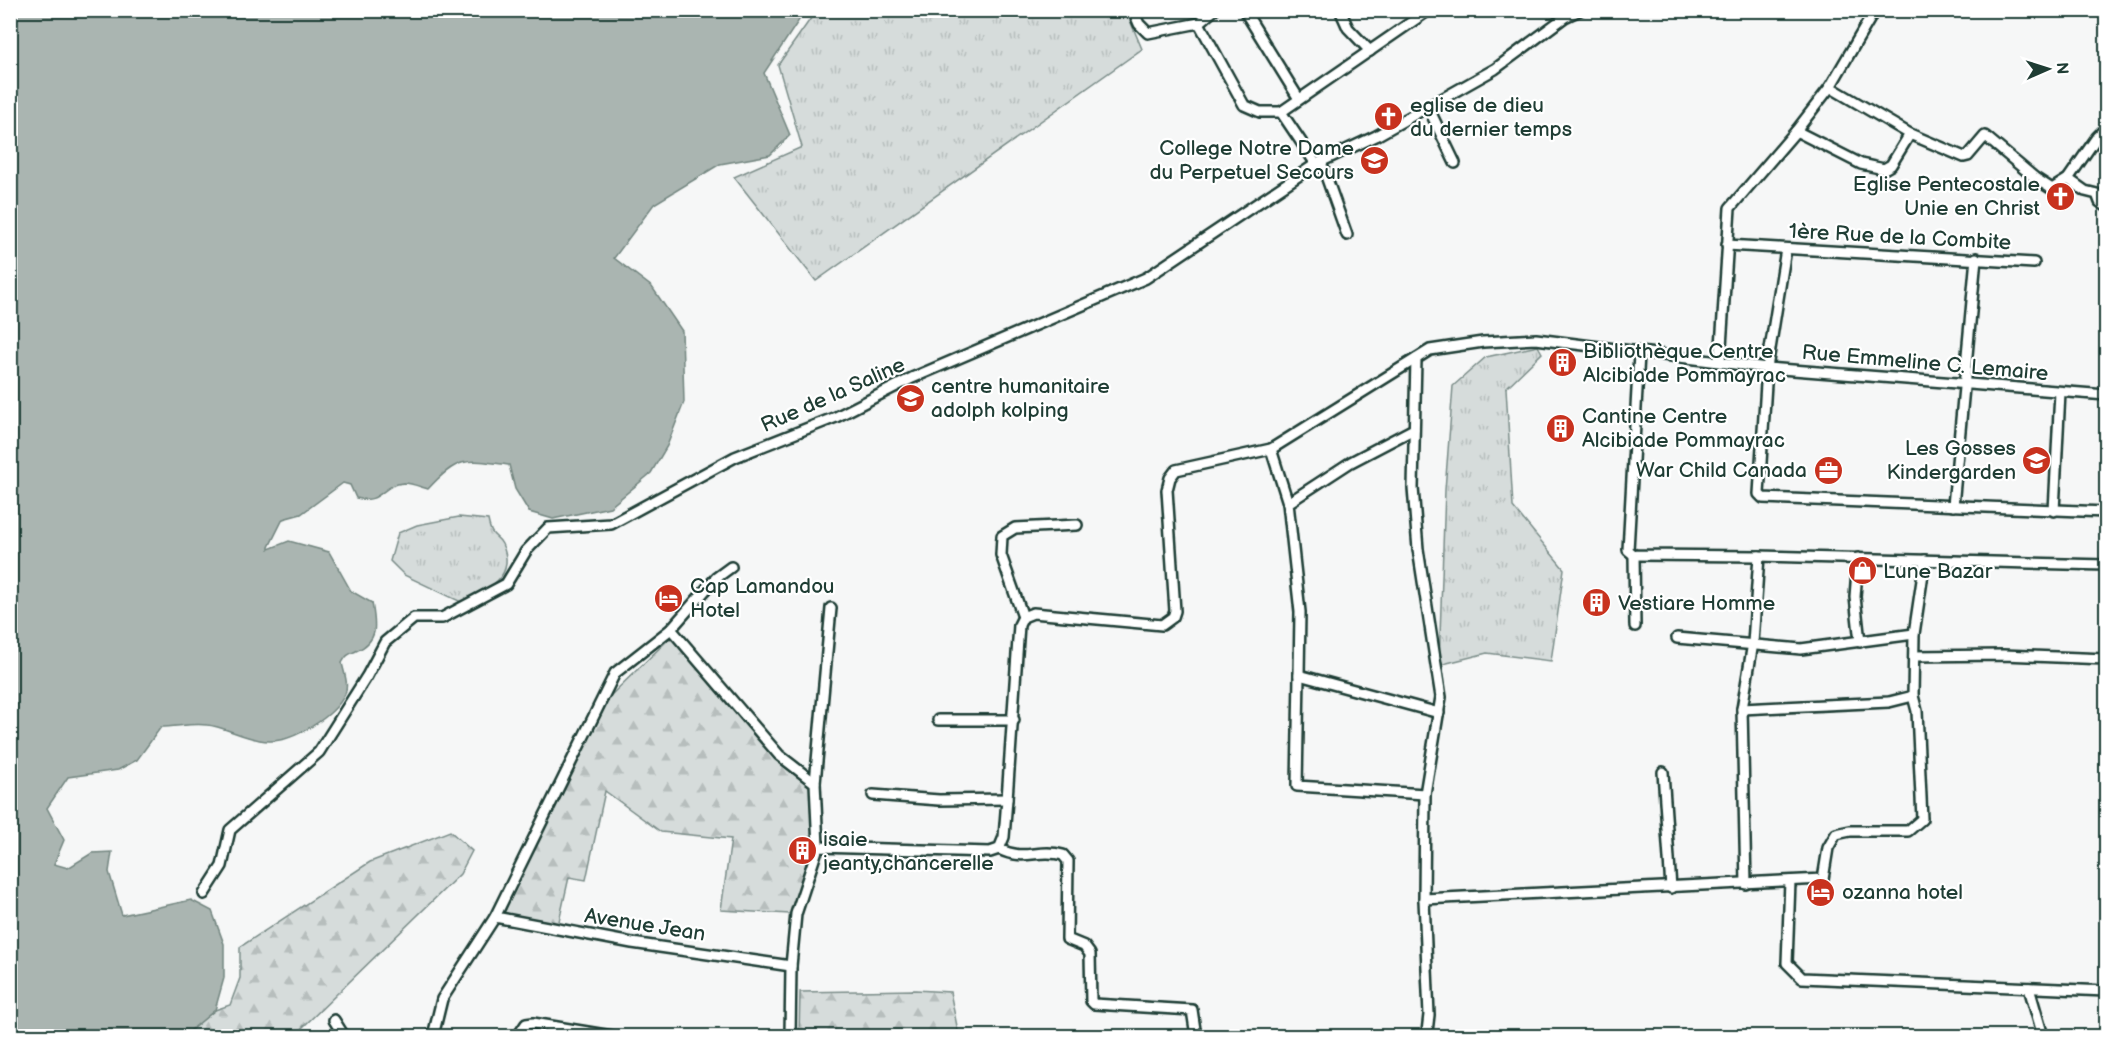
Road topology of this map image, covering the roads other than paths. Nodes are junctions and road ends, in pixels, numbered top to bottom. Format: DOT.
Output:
graph roads {
  1 [pos="1133,10"];
  2 [pos="1214,10"];
  3 [pos="1244,10"];
  4 [pos="1340,10"];
  5 [pos="1429,10"];
  6 [pos="1556,10"];
  7 [pos="1580,10"];
  8 [pos="1875,10"];
  9 [pos="1565,17"];
  10 [pos="1199,23"];
  11 [pos="1370,51"];
  12 [pos="1830,87"];
  13 [pos="1299,99"];
  14 [pos="1428,106"];
  15 [pos="1281,112"];
  16 [pos="2106,128"];
  17 [pos="1796,131"];
  18 [pos="1910,134"];
  19 [pos="1319,163"];
  20 [pos="1455,163"];
  21 [pos="2068,179"];
  22 [pos="2106,206"];
  23 [pos="1347,235"];
  24 [pos="1727,245"];
  25 [pos="1786,249"];
  26 [pos="1976,258"];
  27 [pos="2034,263"];
  28 [pos="1639,354"];
  29 [pos="1416,359"];
  30 [pos="1720,362"];
  31 [pos="1767,368"];
  32 [pos="1964,385"];
  33 [pos="2060,392"];
  34 [pos="2106,395"];
  35 [pos="1414,429"];
  36 [pos="1271,449"];
  37 [pos="1288,502"];
  38 [pos="1953,506"];
  39 [pos="2054,511"];
  40 [pos="2106,512"];
  41 [pos="1077,525"];
  42 [pos="1634,555"];
  43 [pos="1759,556"];
  44 [pos="1858,558"];
  45 [pos="1925,560"];
  46 [pos="2106,565"];
  47 [pos="731,567"];
  48 [pos="831,608"];
  49 [pos="1023,617"];
  50 [pos="1635,626"];
  51 [pos="671,629"];
  52 [pos="1914,634"];
  53 [pos="1677,638"];
  54 [pos="1860,642"];
  55 [pos="1753,643"];
  56 [pos="1914,656"];
  57 [pos="2106,659"];
  58 [pos="1299,675"];
  59 [pos="1913,696"];
  60 [pos="1742,709"];
  61 [pos="1439,713"];
  62 [pos="938,720"];
  63 [pos="1014,720"];
  64 [pos="1663,772"];
  65 [pos="815,783"];
  66 [pos="1425,794"];
  67 [pos="873,795"];
  68 [pos="1007,799"];
  69 [pos="818,847"];
  70 [pos="999,849"];
  71 [pos="1790,881"];
  72 [pos="1746,884"];
  73 [pos="1671,888"];
  74 [pos="204,894"];
  75 [pos="1424,899"];
  76 [pos="495,917"];
  77 [pos="791,966"];
  78 [pos="2029,988"];
  79 [pos="2106,991"];
  80 [pos="334,1020"];
  81 [pos="344,1036"];
  82 [pos="433,1036"];
  83 [pos="518,1036"];
  84 [pos="612,1036"];
  85 [pos="790,1036"];
  86 [pos="1196,1036"];
  87 [pos="1422,1036"];
  88 [pos="2043,1036"];
  1 -- 10 [label="street"];
  2 -- 10 [label="street"];
  3 -- 13 [label="street"];
  4 -- 11 [label="street"];
  5 -- 11 [label="street"];
  6 -- 9 [label="street"];
  7 -- 9 [label="street, Rue de la Saline"];
  8 -- 12 [label="street"];
  9 -- 14 [label="street, Rue de la Saline"];
  10 -- 15 [label="street"];
  11 -- 13 [label="street"];
  12 -- 17 [label="street"];
  12 -- 18 [label="street"];
  13 -- 15 [label="street"];
  14 -- 19 [label="street, Rue de la Saline"];
  14 -- 20 [label="street"];
  15 -- 19 [label="street"];
  16 -- 21 [label="street"];
  17 -- 18 [label="street"];
  17 -- 24 [label="street"];
  18 -- 21 [label="street"];
  19 -- 23 [label="street"];
  19 -- 74 [label="street, Rue de la Saline"];
  21 -- 22 [label="street"];
  24 -- 25 [label="street, 1ère Rue de la Combite"];
  24 -- 30 [label="street"];
  25 -- 26 [label="street, 1ère Rue de la Combite"];
  25 -- 31 [label="street"];
  26 -- 27 [label="street, 1ère Rue de la Combite"];
  26 -- 32 [label="street"];
  28 -- 29 [label="street, Rue Emmeline C. Lemaire"];
  28 -- 30 [label="street, Rue Emmeline C. Lemaire"];
  28 -- 42 [label="street"];
  29 -- 35 [label="street"];
  29 -- 36 [label="street, Rue Emmeline C. Lemaire"];
  30 -- 31 [label="street, Rue Emmeline C. Lemaire"];
  31 -- 32 [label="street, Rue Emmeline C. Lemaire"];
  31 -- 38 [label="street"];
  32 -- 33 [label="street, Rue Emmeline C. Lemaire"];
  32 -- 38 [label="street"];
  33 -- 34 [label="street, Rue Emmeline C. Lemaire"];
  33 -- 39 [label="street"];
  35 -- 37 [label="street"];
  35 -- 61 [label="street"];
  36 -- 37 [label="street"];
  36 -- 49 [label="street, Rue Emmeline C. Lemaire"];
  37 -- 58 [label="street"];
  38 -- 39 [label="street"];
  39 -- 40 [label="street"];
  41 -- 49 [label="street"];
  42 -- 43 [label="street"];
  42 -- 50 [label="street"];
  43 -- 44 [label="street"];
  43 -- 55 [label="street"];
  44 -- 45 [label="street"];
  44 -- 54 [label="street"];
  45 -- 46 [label="street"];
  45 -- 52 [label="street"];
  47 -- 51 [label="street"];
  48 -- 65 [label="street"];
  49 -- 63 [label="street"];
  51 -- 65 [label="street"];
  51 -- 76 [label="street"];
  52 -- 54 [label="street"];
  52 -- 56 [label="street"];
  53 -- 55 [label="street"];
  54 -- 55 [label="street"];
  55 -- 60 [label="street"];
  56 -- 57 [label="street"];
  56 -- 59 [label="street"];
  58 -- 61 [label="street"];
  58 -- 66 [label="street"];
  59 -- 60 [label="street"];
  59 -- 71 [label="street"];
  60 -- 72 [label="street"];
  61 -- 66 [label="street"];
  62 -- 63 [label="street"];
  63 -- 68 [label="street"];
  64 -- 73 [label="street"];
  65 -- 69 [label="street"];
  66 -- 75 [label="street"];
  67 -- 68 [label="street"];
  68 -- 70 [label="street"];
  69 -- 70 [label="street"];
  69 -- 77 [label="street"];
  70 -- 86 [label="street"];
  71 -- 72 [label="street"];
  71 -- 78 [label="street"];
  72 -- 73 [label="street"];
  73 -- 75 [label="street"];
  75 -- 87 [label="street"];
  76 -- 77 [label="street, Avenue Jean"];
  76 -- 82 [label="street"];
  77 -- 85 [label="street"];
  78 -- 79 [label="street"];
  78 -- 88 [label="street"];
  80 -- 81 [label="street"];
  83 -- 84 [label="street"];
}
